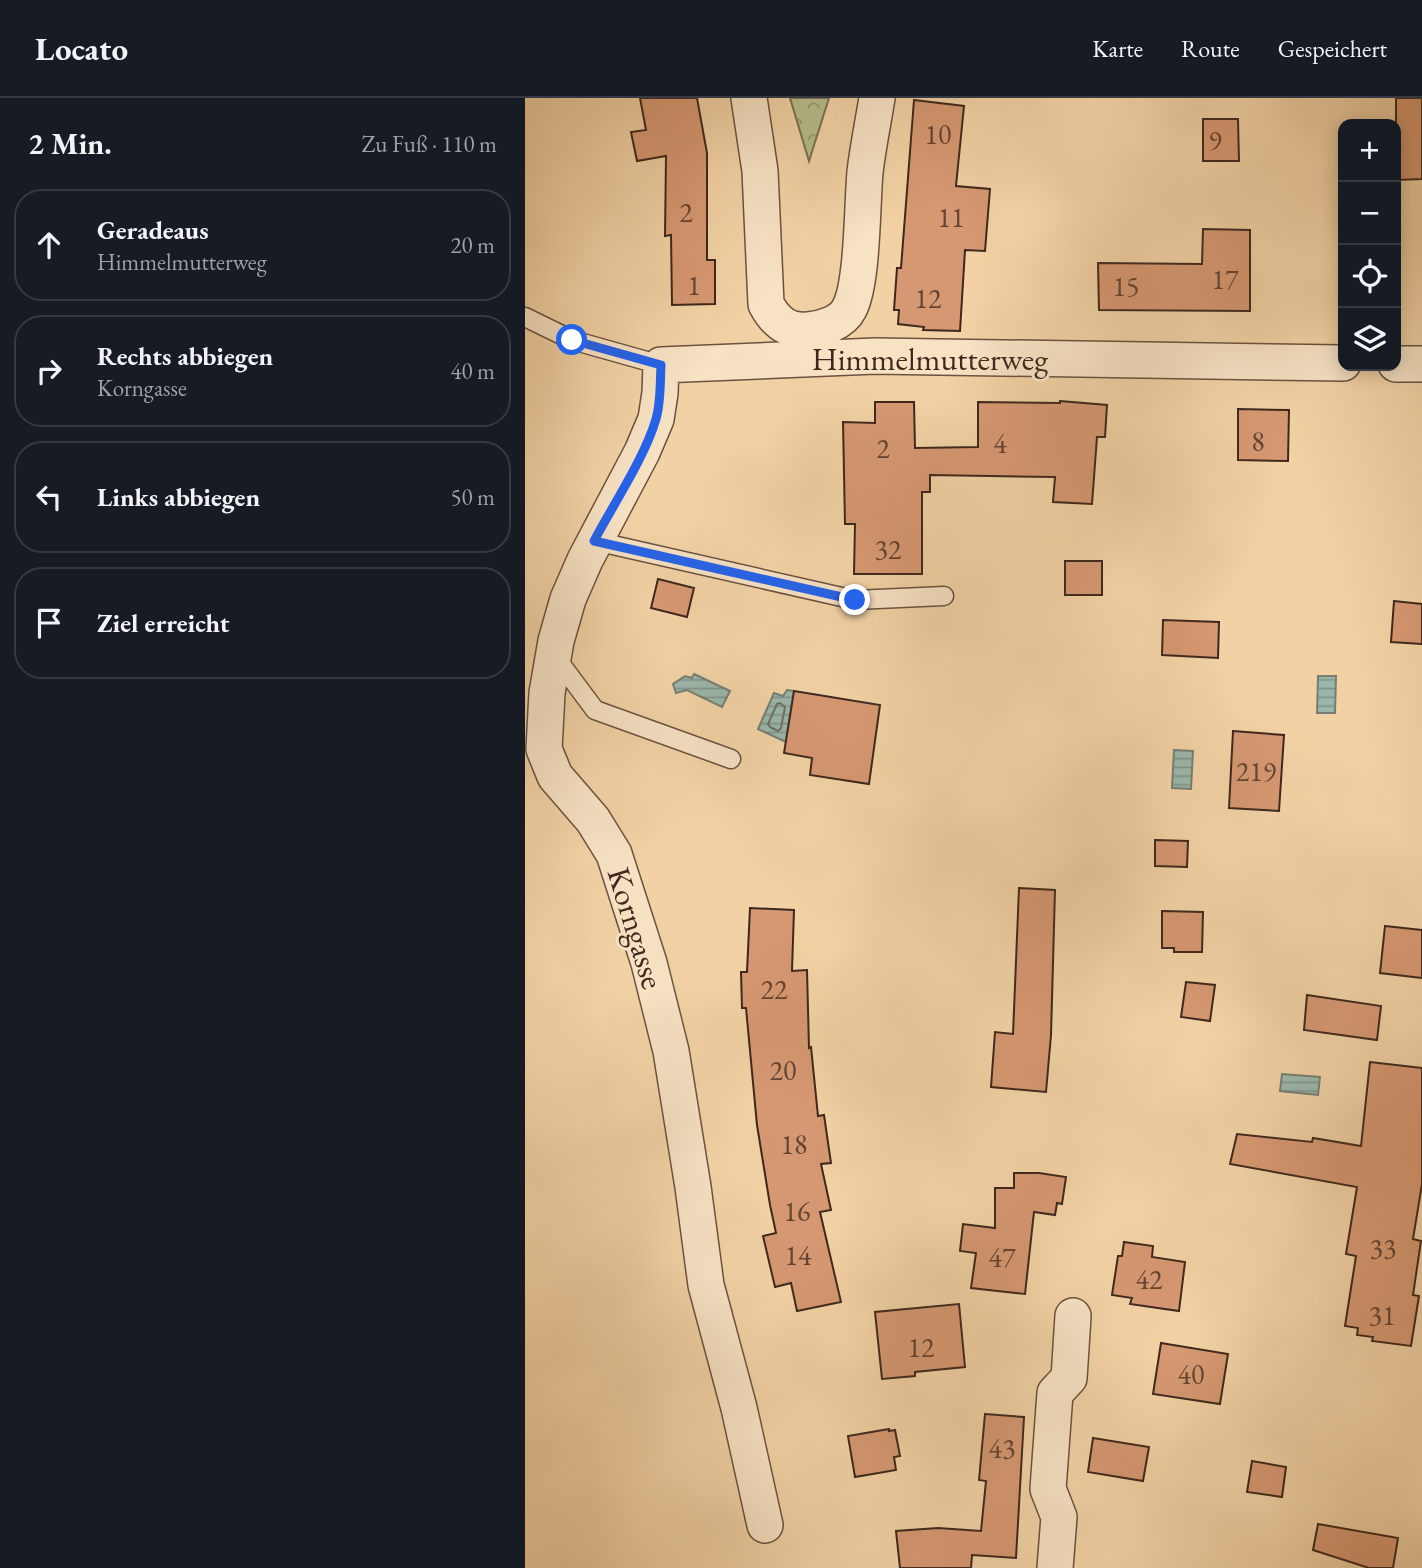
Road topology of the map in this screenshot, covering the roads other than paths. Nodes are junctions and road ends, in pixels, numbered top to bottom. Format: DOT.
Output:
graph roads {
  1 [pos="749,98"];
  2 [pos="877,98"];
  3 [pos="525,317"];
  4 [pos="1338,363"];
  5 [pos="1401,363"];
  6 [pos="1422,364"];
  7 [pos="661,365"];
  8 [pos="594,541"];
  9 [pos="944,596"];
  10 [pos="554,655"];
  11 [pos="731,759"];
  12 [pos="1073,1316"];
  13 [pos="765,1525"];
  14 [pos="1055,1568"];
  1 -- 2 [label="street"];
  3 -- 7 [label="lane, Himmelmutterweg"];
  4 -- 7 [label="street, Himmelmutterweg"];
  5 -- 6 [label="street"];
  7 -- 8 [label="street, Korngasse"];
  8 -- 9 [label="lane"];
  8 -- 10 [label="street, Korngasse"];
  10 -- 11 [label="lane"];
  10 -- 13 [label="street, Korngasse"];
  12 -- 14 [label="street"];
}
